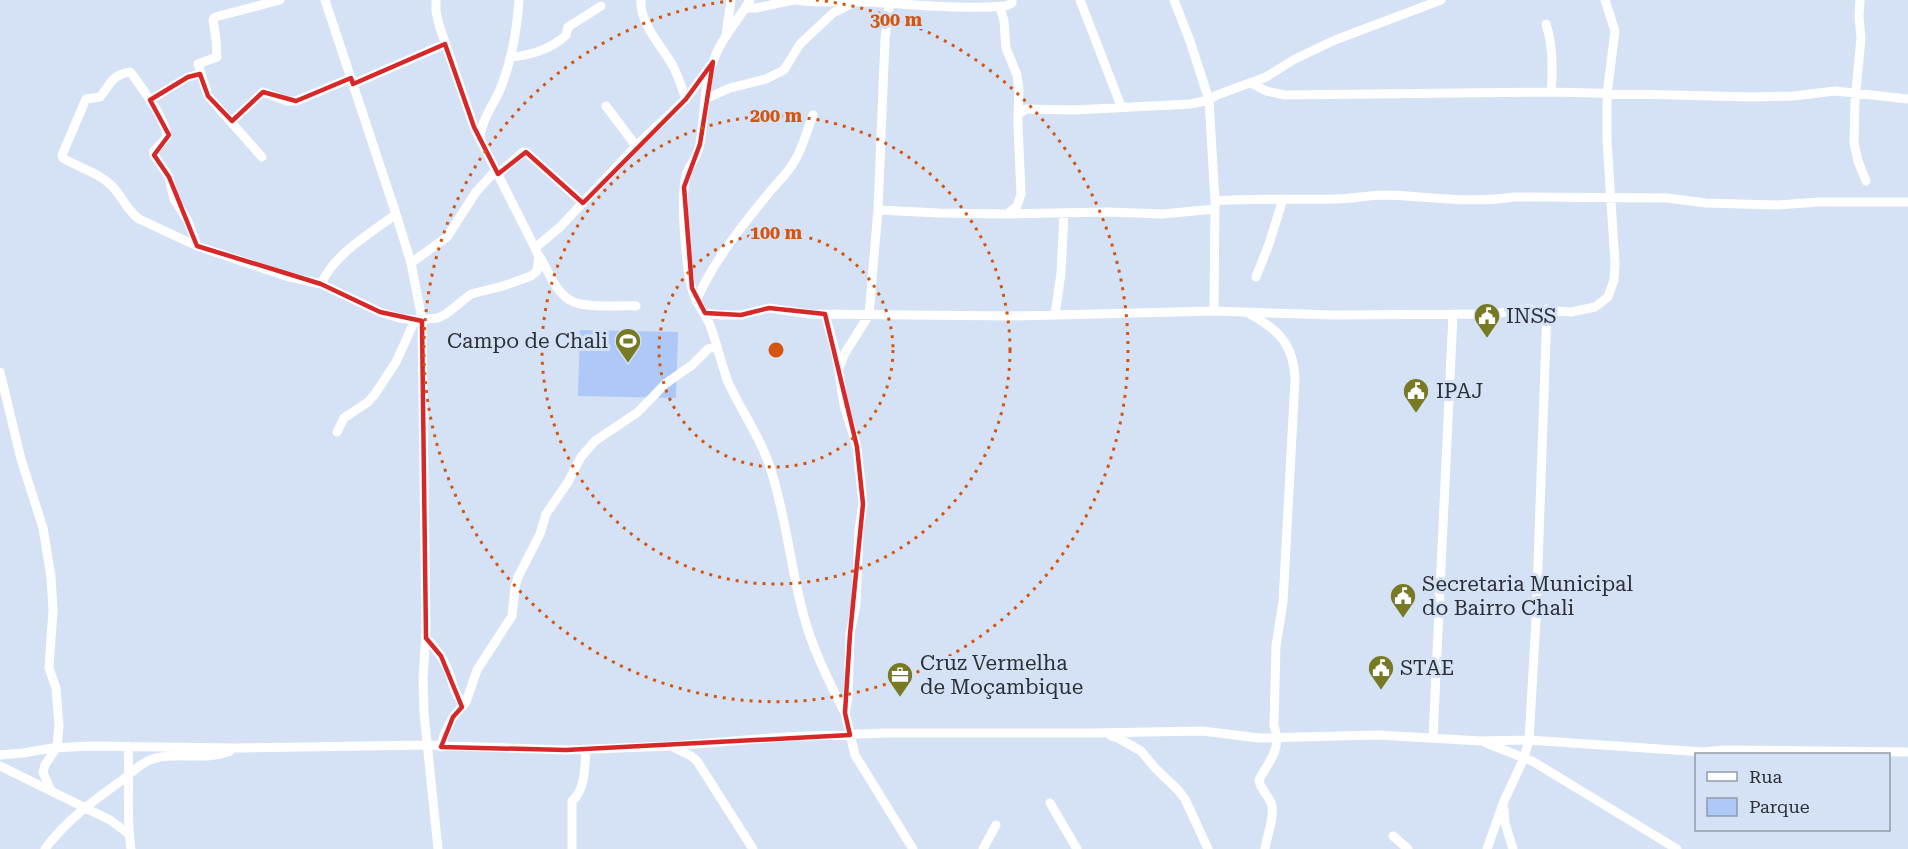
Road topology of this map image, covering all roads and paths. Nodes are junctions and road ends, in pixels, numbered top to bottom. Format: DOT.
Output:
graph roads {
  1 [pos="280,0"];
  2 [pos="325,0"];
  3 [pos="436,0"];
  4 [pos="519,0"];
  5 [pos="641,0"];
  6 [pos="731,0"];
  7 [pos="795,0"];
  8 [pos="1012,0"];
  9 [pos="1080,0"];
  10 [pos="1174,0"];
  11 [pos="1441,0"];
  12 [pos="1605,0"];
  13 [pos="1860,0"];
  14 [pos="889,2"];
  15 [pos="853,3"];
  16 [pos="747,4"];
  17 [pos="601,6"];
  18 [pos="1000,7"];
  19 [pos="1546,24"];
  20 [pos="726,38"];
  21 [pos="445,44"];
  22 [pos="510,57"];
  23 [pos="713,62"];
  24 [pos="200,74"];
  25 [pos="352,81"];
  26 [pos="1251,83"];
  27 [pos="1204,84"];
  28 [pos="1551,92"];
  29 [pos="1856,92"];
  30 [pos="1223,93"];
  31 [pos="1607,94"];
  32 [pos="686,99"];
  33 [pos="705,99"];
  34 [pos="1908,99"];
  35 [pos="150,100"];
  36 [pos="1209,100"];
  37 [pos="606,106"];
  38 [pos="1121,106"];
  39 [pos="813,114"];
  40 [pos="1018,115"];
  41 [pos="232,121"];
  42 [pos="480,139"];
  43 [pos="636,146"];
  44 [pos="262,157"];
  45 [pos="497,172"];
  46 [pos="1866,181"];
  47 [pos="1283,199"];
  48 [pos="1610,199"];
  49 [pos="1908,202"];
  50 [pos="583,203"];
  51 [pos="1215,205"];
  52 [pos="878,210"];
  53 [pos="1064,213"];
  54 [pos="396,214"];
  55 [pos="1007,214"];
  56 [pos="197,246"];
  57 [pos="537,252"];
  58 [pos="411,263"];
  59 [pos="1256,277"];
  60 [pos="321,284"];
  61 [pos="696,301"];
  62 [pos="636,306"];
  63 [pos="1547,309"];
  64 [pos="1214,311"];
  65 [pos="1248,312"];
  66 [pos="705,313"];
  67 [pos="825,314"];
  68 [pos="1453,314"];
  69 [pos="869,315"];
  70 [pos="1055,315"];
  71 [pos="418,319"];
  72 [pos="717,346"];
  73 [pos="838,370"];
  74 [pos="0,372"];
  75 [pos="337,432"];
  76 [pos="426,638"];
  77 [pos="464,705"];
  78 [pos="845,714"];
  79 [pos="1101,733"];
  80 [pos="850,735"];
  81 [pos="1277,737"];
  82 [pos="1433,738"];
  83 [pos="1529,740"];
  84 [pos="1481,741"];
  85 [pos="128,746"];
  86 [pos="427,746"];
  87 [pos="670,746"];
  88 [pos="57,747"];
  89 [pos="441,747"];
  90 [pos="235,748"];
  91 [pos="586,750"];
  92 [pos="1908,752"];
  93 [pos="0,755"];
  94 [pos="1524,758"];
  95 [pos="0,766"];
  96 [pos="130,774"];
  97 [pos="51,791"];
  98 [pos="1504,801"];
  99 [pos="1050,803"];
  100 [pos="85,807"];
  101 [pos="996,825"];
  102 [pos="129,834"];
  103 [pos="1393,836"];
  104 [pos="45,849"];
  105 [pos="131,849"];
  106 [pos="438,849"];
  107 [pos="572,849"];
  108 [pos="753,849"];
  109 [pos="913,849"];
  110 [pos="983,849"];
  111 [pos="1077,849"];
  112 [pos="1208,849"];
  113 [pos="1265,849"];
  114 [pos="1408,849"];
  115 [pos="1488,849"];
  116 [pos="1513,849"];
  117 [pos="1677,849"];
  1 -- 24 [label="street"];
  2 -- 25 [label="street"];
  3 -- 21 [label="street"];
  4 -- 22 [label="street"];
  5 -- 32 [label="street"];
  6 -- 20 [label="street"];
  7 -- 15 [label="street"];
  7 -- 16 [label="street"];
  8 -- 18 [label="street"];
  9 -- 38 [label="street"];
  10 -- 27 [label="street"];
  11 -- 26 [label="street"];
  12 -- 31 [label="street"];
  13 -- 29 [label="street"];
  14 -- 15 [label="street"];
  14 -- 18 [label="street"];
  14 -- 52 [label="street"];
  15 -- 33 [label="street"];
  16 -- 20 [label="street"];
  17 -- 22 [label="street"];
  18 -- 40 [label="street"];
  19 -- 28 [label="street"];
  20 -- 23 [label="street"];
  21 -- 25 [label="street"];
  21 -- 42 [label="street"];
  22 -- 42 [label="street"];
  23 -- 32 [label="street"];
  23 -- 33 [label="street"];
  24 -- 35 [label="street"];
  24 -- 41 [label="street"];
  25 -- 41 [label="street"];
  25 -- 54 [label="street"];
  26 -- 28 [label="street"];
  26 -- 30 [label="street"];
  27 -- 30 [label="street"];
  27 -- 36 [label="street"];
  28 -- 31 [label="street"];
  29 -- 31 [label="street"];
  29 -- 34 [label="street"];
  29 -- 46 [label="street"];
  30 -- 36 [label="street"];
  31 -- 48 [label="street"];
  32 -- 43 [label="street"];
  33 -- 61 [label="street"];
  35 -- 56 [label="street"];
  35 -- 56 [label="street"];
  36 -- 38 [label="street"];
  36 -- 51 [label="street"];
  37 -- 43 [label="street"];
  38 -- 40 [label="street"];
  39 -- 61 [label="street"];
  40 -- 55 [label="street"];
  41 -- 44 [label="street"];
  42 -- 45 [label="street"];
  43 -- 50 [label="street"];
  45 -- 50 [label="street"];
  45 -- 57 [label="street"];
  45 -- 58 [label="street"];
  47 -- 48 [label="street"];
  47 -- 51 [label="street"];
  47 -- 59 [label="street"];
  48 -- 49 [label="street"];
  48 -- 63 [label="street"];
  50 -- 57 [label="street"];
  51 -- 53 [label="street"];
  51 -- 64 [label="street"];
  52 -- 55 [label="street"];
  52 -- 69 [label="street"];
  53 -- 55 [label="street"];
  53 -- 70 [label="street"];
  54 -- 58 [label="street"];
  54 -- 60 [label="street"];
  56 -- 60 [label="street"];
  57 -- 62 [label="street"];
  57 -- 71 [label="street"];
  58 -- 71 [label="street"];
  60 -- 71 [label="street"];
  61 -- 66 [label="street"];
  63 -- 68 [label="street"];
  63 -- 83 [label="street"];
  64 -- 65 [label="street"];
  64 -- 70 [label="street"];
  65 -- 68 [label="street"];
  65 -- 81 [label="street"];
  66 -- 67 [label="street"];
  66 -- 72 [label="street"];
  67 -- 69 [label="street"];
  67 -- 73 [label="street"];
  68 -- 82 [label="street"];
  69 -- 70 [label="street"];
  69 -- 73 [label="street"];
  71 -- 75 [label="street"];
  71 -- 76 [label="street"];
  72 -- 77 [label="street"];
  72 -- 78 [label="street"];
  73 -- 78 [label="street"];
  74 -- 88 [label="street"];
  76 -- 77 [label="street"];
  76 -- 86 [label="street"];
  77 -- 89 [label="street"];
  78 -- 80 [label="street"];
  79 -- 80 [label="street"];
  79 -- 81 [label="street"];
  79 -- 112 [label="street"];
  80 -- 87 [label="street"];
  80 -- 109 [label="street"];
  81 -- 82 [label="street"];
  81 -- 113 [label="street"];
  82 -- 84 [label="street"];
  83 -- 84 [label="street"];
  83 -- 92 [label="street"];
  83 -- 94 [label="street"];
  84 -- 94 [label="street"];
  85 -- 88 [label="street"];
  85 -- 90 [label="street"];
  85 -- 96 [label="street"];
  86 -- 89 [label="street"];
  86 -- 90 [label="street"];
  86 -- 106 [label="street"];
  87 -- 91 [label="street"];
  87 -- 108 [label="street"];
  88 -- 93 [label="street"];
  88 -- 97 [label="street"];
  89 -- 91 [label="street"];
  90 -- 96 [label="street"];
  91 -- 107 [label="street"];
  94 -- 98 [label="street"];
  94 -- 117 [label="street"];
  95 -- 97 [label="street"];
  96 -- 100 [label="street"];
  96 -- 102 [label="street"];
  97 -- 100 [label="street"];
  98 -- 115 [label="street"];
  98 -- 116 [label="street"];
  99 -- 111 [label="street"];
  100 -- 102 [label="street"];
  100 -- 104 [label="street"];
  101 -- 110 [label="street"];
  102 -- 105 [label="street"];
  103 -- 114 [label="street"];
}
